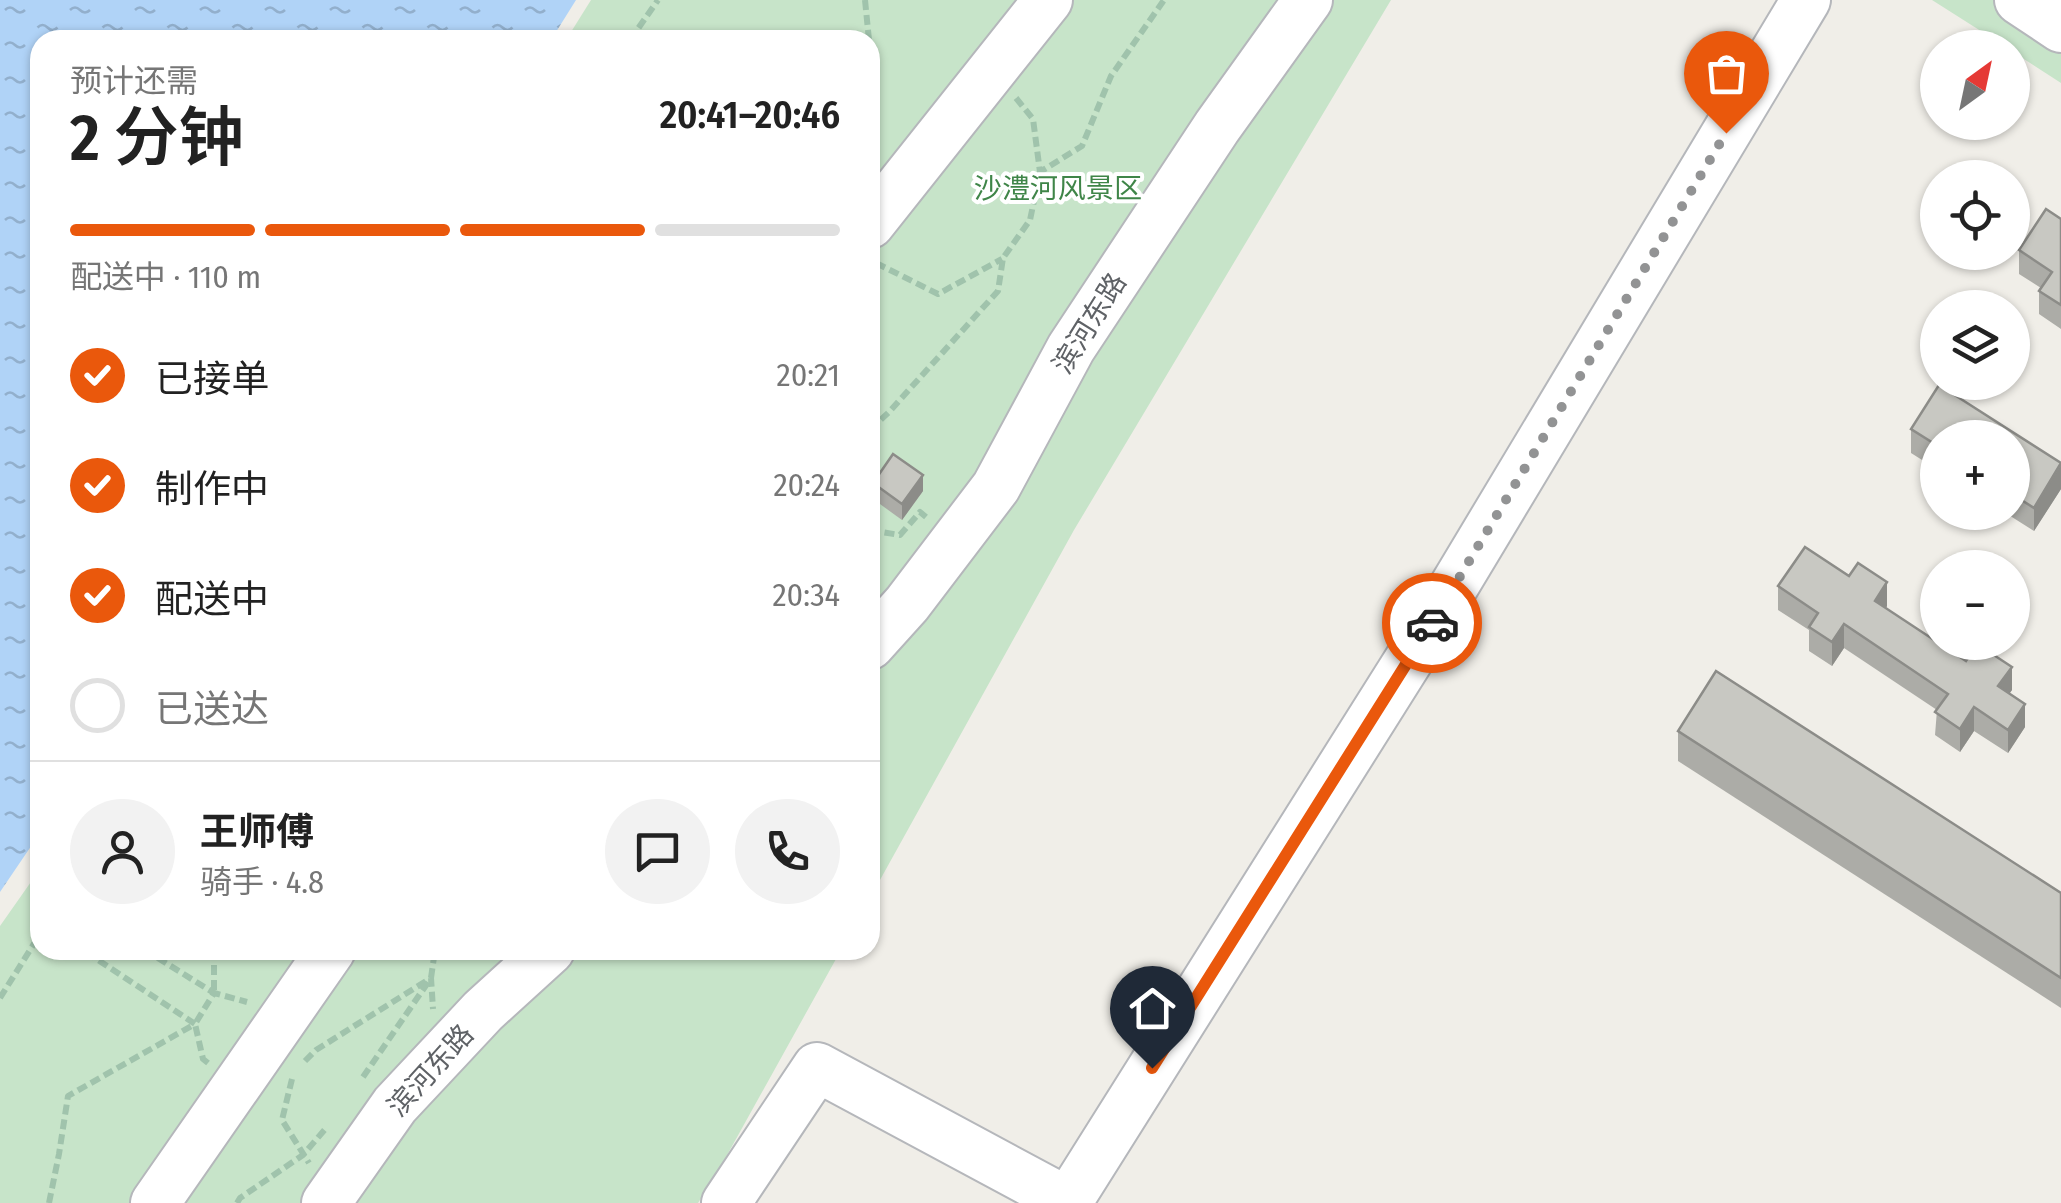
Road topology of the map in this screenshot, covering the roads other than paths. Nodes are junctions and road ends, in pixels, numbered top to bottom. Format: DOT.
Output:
graph roads {
  1 [pos="1048,0"];
  2 [pos="1308,0"];
  3 [pos="1806,0"];
  4 [pos="2019,0"];
  5 [pos="2061,28"];
  6 [pos="880,211"];
  7 [pos="880,634"];
  8 [pos="324,960"];
  9 [pos="539,960"];
  10 [pos="330,1198"];
  11 [pos="155,1203"];
  12 [pos="726,1203"];
  13 [pos="1068,1203"];
  1 -- 6 [label="street"];
  2 -- 7 [label="street, 滨河东路"];
  3 -- 13 [label="street"];
  4 -- 5 [label="street"];
  8 -- 11 [label="street"];
  9 -- 10 [label="street, 滨河东路"];
  12 -- 13 [label="street"];
}
